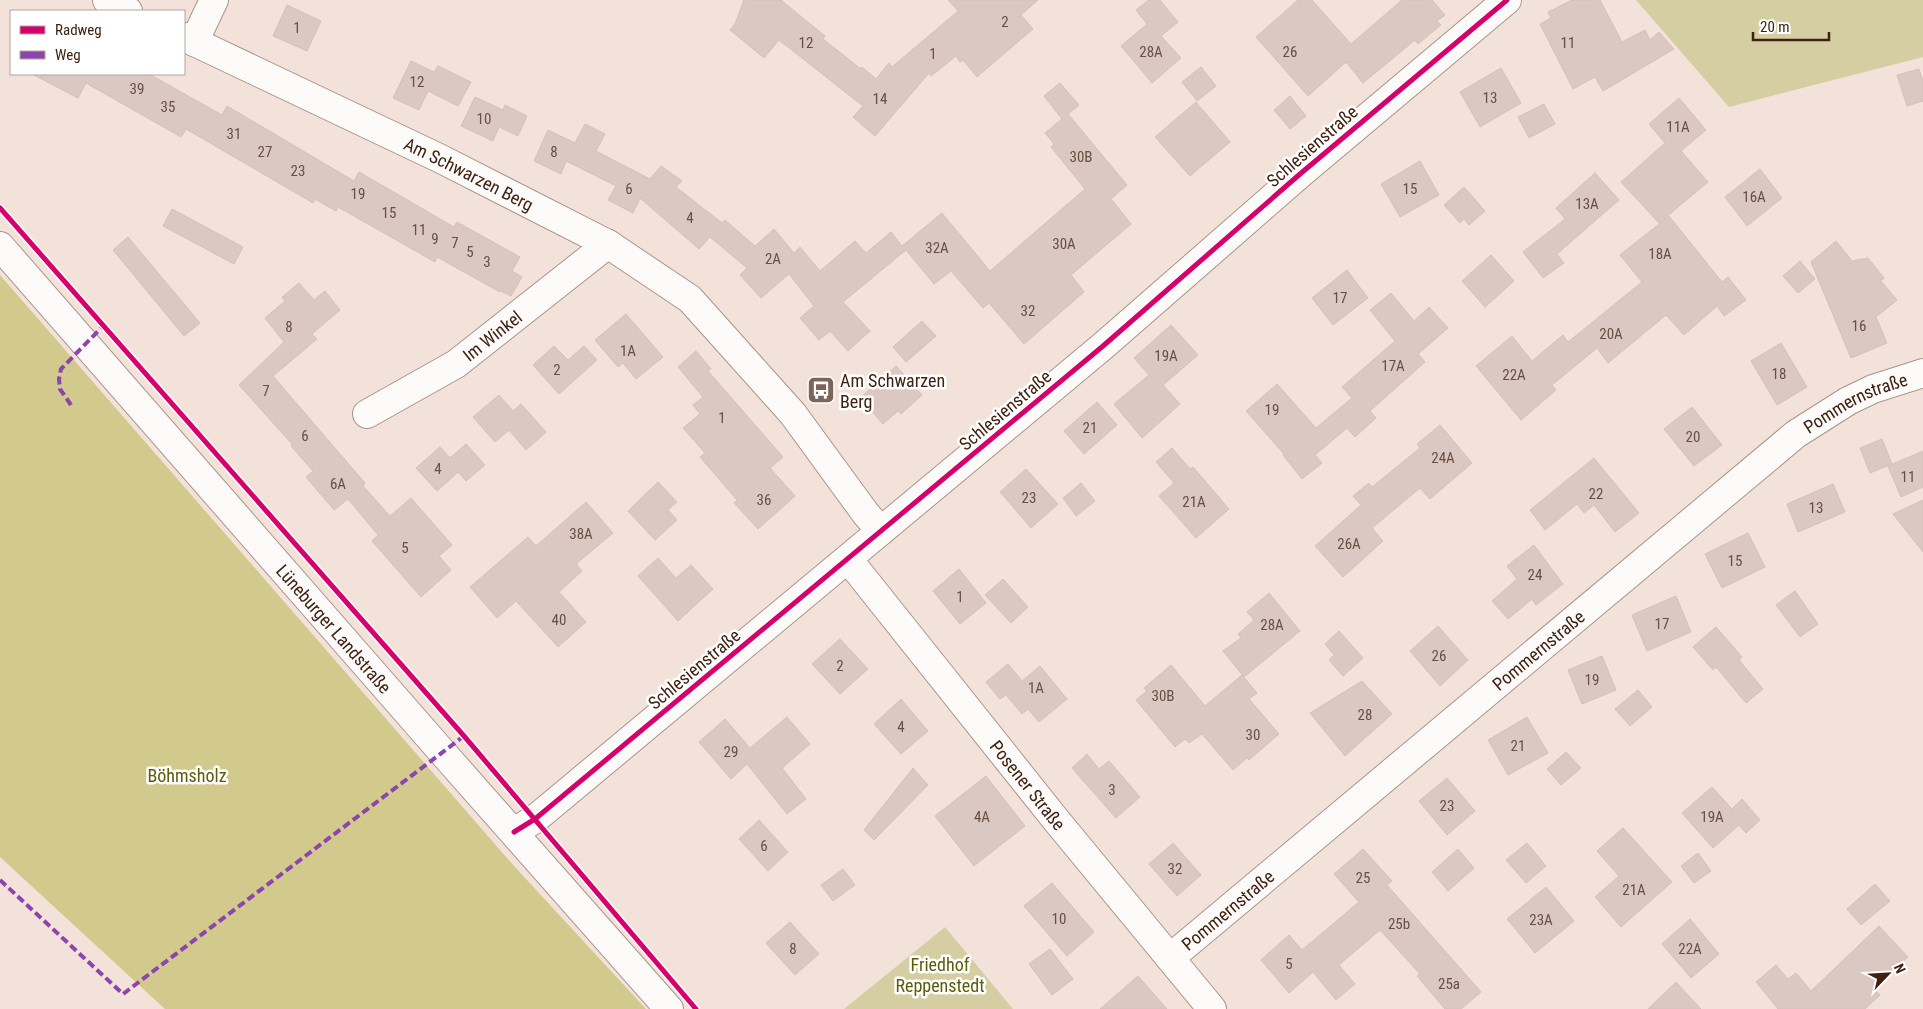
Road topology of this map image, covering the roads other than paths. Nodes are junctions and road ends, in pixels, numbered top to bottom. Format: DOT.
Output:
graph roads {
  1 [pos="214,0"];
  2 [pos="1507,0"];
  3 [pos="189,40"];
  4 [pos="608,244"];
  5 [pos="0,246"];
  6 [pos="1923,373"];
  7 [pos="367,414"];
  8 [pos="881,531"];
  9 [pos="848,558"];
  10 [pos="514,832"];
  11 [pos="1170,958"];
  12 [pos="669,1009"];
  13 [pos="1212,1009"];
  1 -- 3 [label="street"];
  2 -- 8 [label="street, Schlesienstraße"];
  3 -- 4 [label="street, Am Schwarzen Berg"];
  4 -- 7 [label="street, Im Winkel"];
  4 -- 8 [label="street, Am Schwarzen Berg"];
  5 -- 10 [label="street, Lüneburger Landstraße"];
  6 -- 11 [label="street, Pommernstraße"];
  8 -- 9 [label="street, Schlesienstraße"];
  9 -- 10 [label="street, Schlesienstraße"];
  9 -- 11 [label="street, Posener Straße"];
  10 -- 12 [label="street, Lüneburger Landstraße"];
  11 -- 13 [label="street, Posener Straße"];
}
